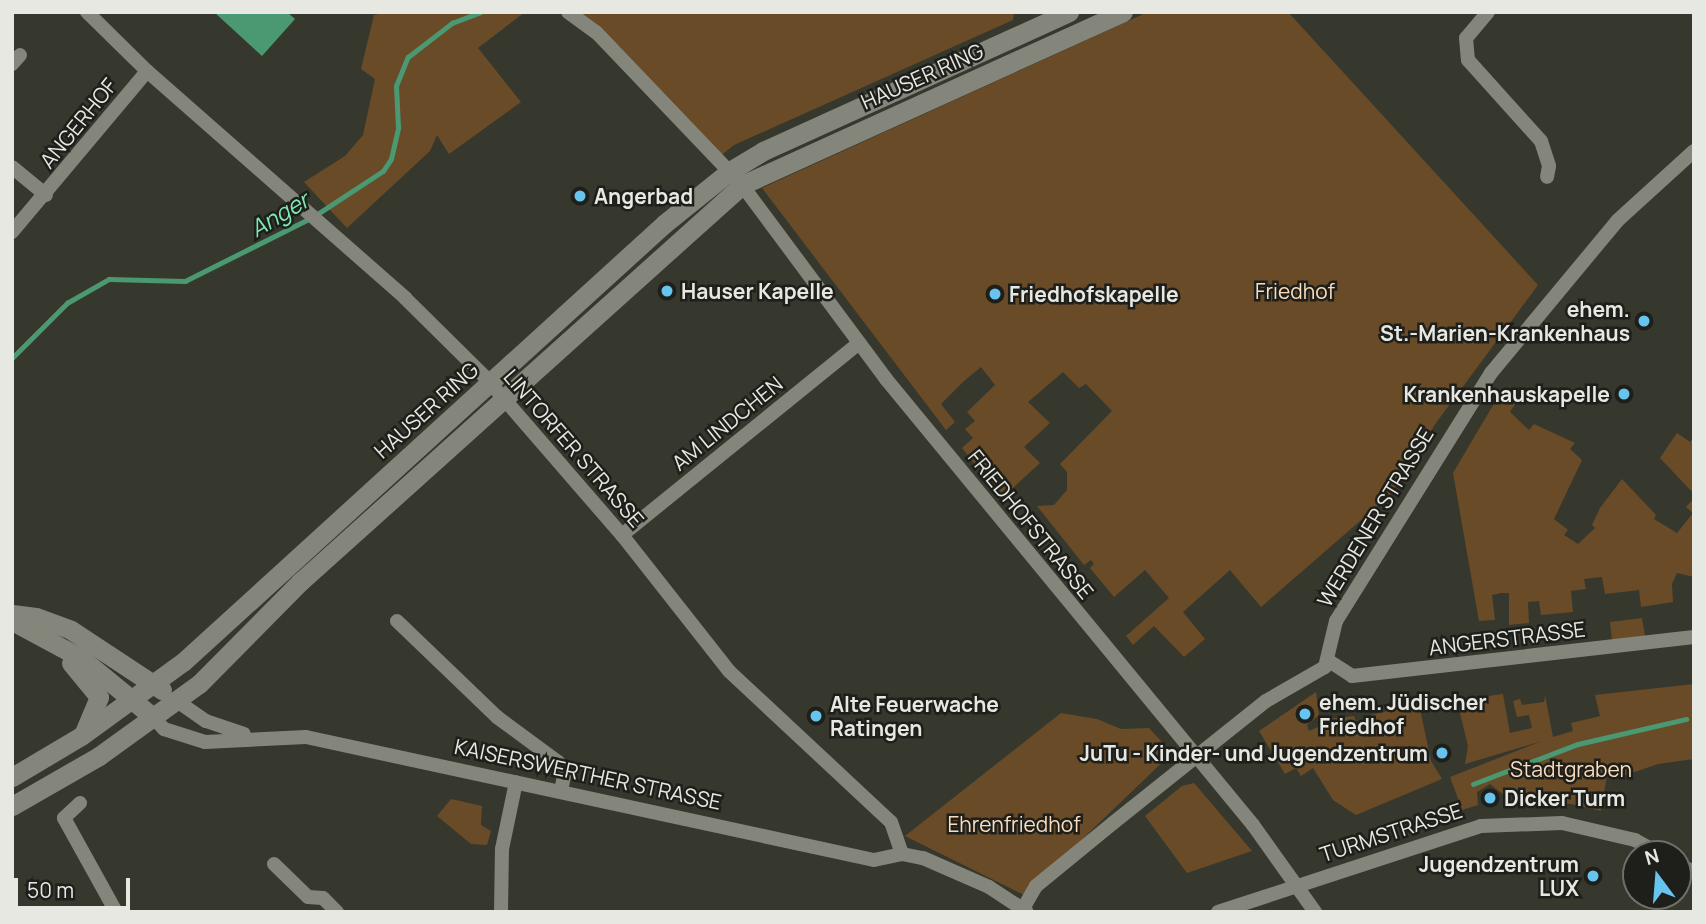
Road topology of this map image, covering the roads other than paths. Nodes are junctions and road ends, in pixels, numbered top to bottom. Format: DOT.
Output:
graph roads {
  1 [pos="87,12"];
  2 [pos="568,12"];
  3 [pos="1069,12"];
  4 [pos="1123,12"];
  5 [pos="1488,12"];
  6 [pos="147,71"];
  7 [pos="1694,151"];
  8 [pos="12,167"];
  9 [pos="1547,177"];
  10 [pos="736,178"];
  11 [pos="46,195"];
  12 [pos="12,232"];
  13 [pos="859,343"];
  14 [pos="497,390"];
  15 [pos="622,535"];
  16 [pos="12,614"];
  17 [pos="12,621"];
  18 [pos="397,621"];
  19 [pos="1689,637"];
  20 [pos="53,645"];
  21 [pos="1329,661"];
  22 [pos="153,684"];
  23 [pos="133,699"];
  24 [pos="177,701"];
  25 [pos="154,718"];
  26 [pos="81,736"];
  27 [pos="263,738"];
  28 [pos="1196,757"];
  29 [pos="12,777"];
  30 [pos="516,782"];
  31 [pos="561,792"];
  32 [pos="80,803"];
  33 [pos="12,806"];
  34 [pos="1634,840"];
  35 [pos="902,854"];
  36 [pos="274,864"];
  37 [pos="1293,886"];
  38 [pos="1023,911"];
  39 [pos="116,912"];
  40 [pos="337,912"];
  41 [pos="501,912"];
  42 [pos="1218,912"];
  43 [pos="1315,912"];
  1 -- 6 [label="street, LINTORFER STRASSE"];
  2 -- 10 [label="street, FRIEDHOFSTRASSE"];
  3 -- 10 [label="main road, HAUSER RING"];
  4 -- 10 [label="main road, HAUSER RING"];
  5 -- 9 [label="street"];
  6 -- 11 [label="street, ANGERHOF"];
  6 -- 14 [label="street, LINTORFER STRASSE"];
  7 -- 21 [label="street, WERDENER STRASSE"];
  8 -- 11 [label="street"];
  10 -- 13 [label="street, FRIEDHOFSTRASSE"];
  10 -- 14 [label="main road, HAUSER RING"];
  11 -- 12 [label="street, ANGERHOF"];
  13 -- 15 [label="street, AM LINDCHEN"];
  13 -- 28 [label="street, FRIEDHOFSTRASSE"];
  14 -- 15 [label="street, LINTORFER STRASSE"];
  14 -- 22 [label="main road, HAUSER RING"];
  14 -- 24 [label="main road, HAUSER RING"];
  15 -- 35 [label="street, LINTORFER STRASSE"];
  16 -- 22 [label="main road"];
  17 -- 20 [label="main road"];
  18 -- 31 [label="street"];
  19 -- 21 [label="street, ANGERSTRASSE"];
  20 -- 23 [label="main road"];
  20 -- 26 [label="main road"];
  21 -- 28 [label="street"];
  22 -- 23 [label="main road"];
  22 -- 24 [label="main road"];
  23 -- 25 [label="main road"];
  23 -- 26 [label="main road"];
  24 -- 25 [label="main road"];
  24 -- 27 [label="street, KAISERSWERTHER STRASSE"];
  25 -- 27 [label="street, KAISERSWERTHER STRASSE"];
  25 -- 33 [label="main road"];
  26 -- 29 [label="main road"];
  27 -- 30 [label="street, KAISERSWERTHER STRASSE"];
  28 -- 37 [label="street, FRIEDHOFSTRASSE"];
  28 -- 38 [label="street"];
  30 -- 31 [label="street, KAISERSWERTHER STRASSE"];
  30 -- 41 [label="street"];
  31 -- 35 [label="street, KAISERSWERTHER STRASSE"];
  32 -- 39 [label="street"];
  34 -- 37 [label="street, TURMSTRASSE"];
  35 -- 38 [label="street"];
  36 -- 40 [label="street"];
  37 -- 42 [label="street, TURMSTRASSE"];
  37 -- 43 [label="street, FRIEDHOFSTRASSE"];
}
